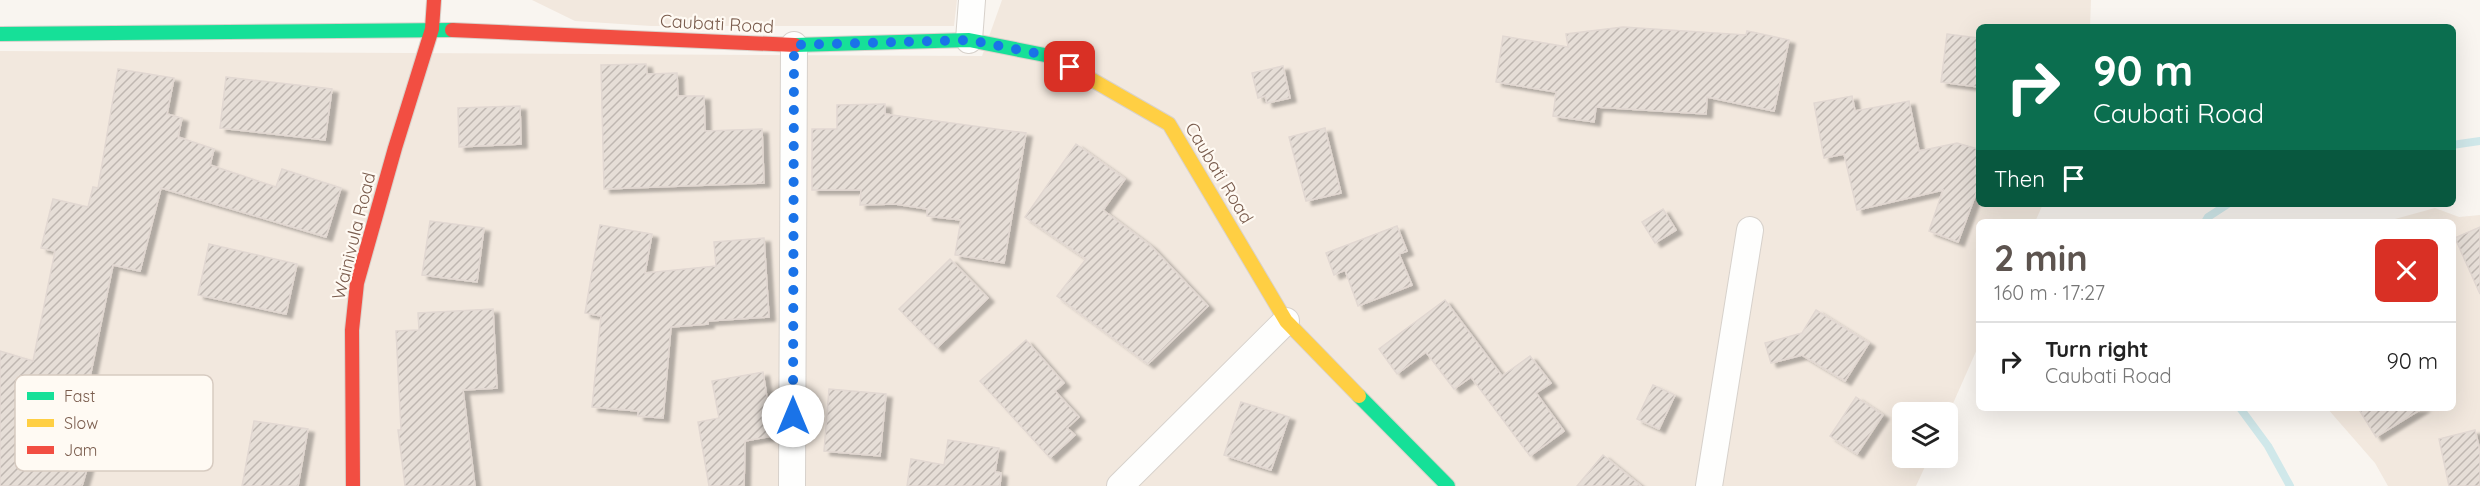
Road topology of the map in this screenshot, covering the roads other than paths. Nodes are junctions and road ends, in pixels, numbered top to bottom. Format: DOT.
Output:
graph roads {
  1 [pos="434,0"];
  2 [pos="972,0"];
  3 [pos="432,29"];
  4 [pos="0,34"];
  5 [pos="969,40"];
  6 [pos="794,45"];
  7 [pos="1750,230"];
  8 [pos="1286,321"];
  9 [pos="353,486"];
  10 [pos="792,486"];
  11 [pos="1120,486"];
  12 [pos="1448,486"];
  13 [pos="1709,486"];
  1 -- 3 [label="street, Wainivula Road"];
  2 -- 5 [label="street"];
  3 -- 4 [label="street, Caubati Road"];
  3 -- 6 [label="street, Caubati Road"];
  3 -- 9 [label="street, Wainivula Road"];
  5 -- 6 [label="street, Caubati Road"];
  5 -- 8 [label="street, Caubati Road"];
  6 -- 10 [label="street"];
  7 -- 13 [label="street"];
  8 -- 11 [label="street"];
  8 -- 12 [label="street, Caubati Road"];
}
